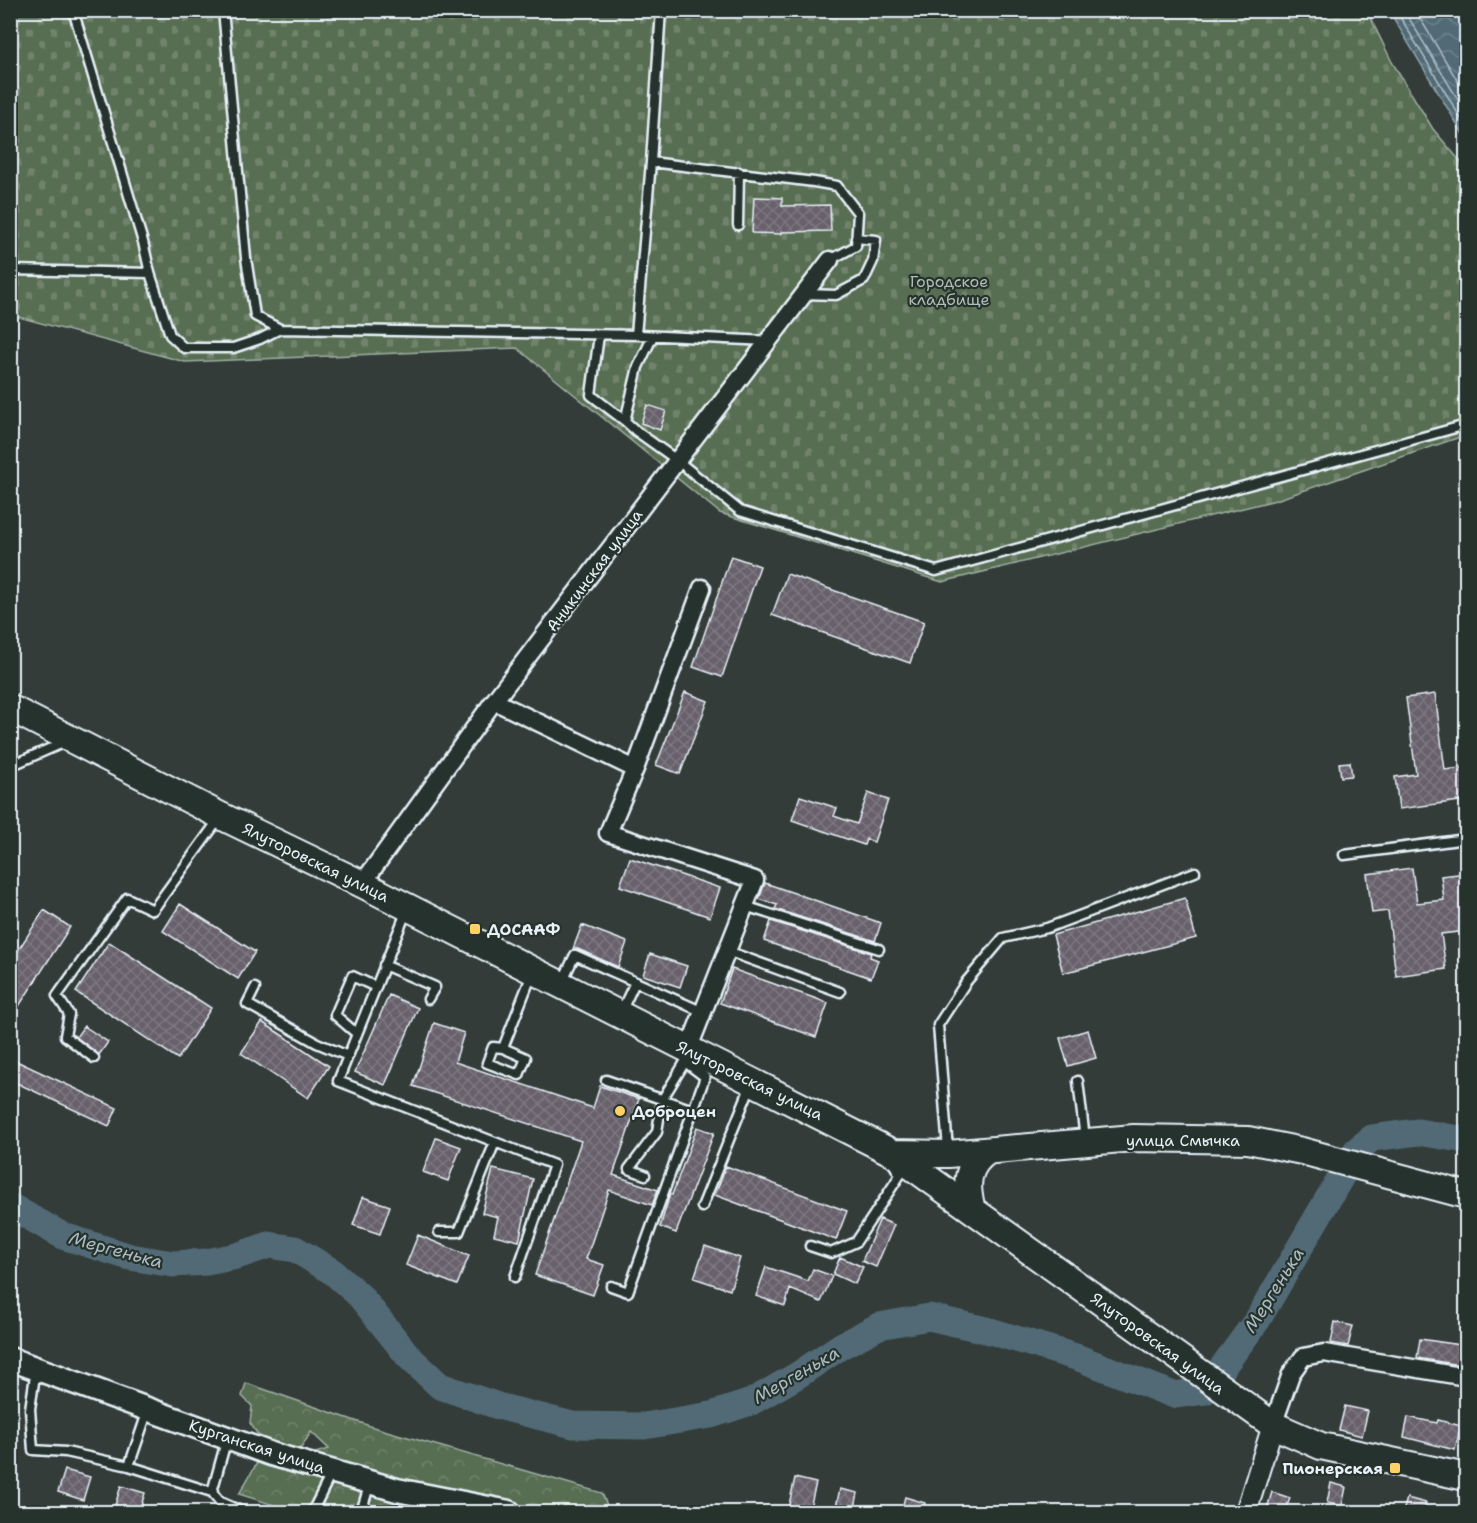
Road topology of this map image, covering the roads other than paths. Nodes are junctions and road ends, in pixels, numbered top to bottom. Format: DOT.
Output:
graph roads {
  1 [pos="73,10"];
  2 [pos="223,10"];
  3 [pos="661,10"];
  4 [pos="651,162"];
  5 [pos="740,172"];
  6 [pos="738,225"];
  7 [pos="856,238"];
  8 [pos="830,260"];
  9 [pos="11,270"];
  10 [pos="150,273"];
  11 [pos="804,294"];
  12 [pos="280,329"];
  13 [pos="599,335"];
  14 [pos="636,335"];
  15 [pos="653,336"];
  16 [pos="768,341"];
  17 [pos="624,421"];
  18 [pos="1467,425"];
  19 [pos="678,460"];
  20 [pos="702,588"];
  21 [pos="494,701"];
  22 [pos="10,708"];
  23 [pos="71,739"];
  24 [pos="10,760"];
  25 [pos="635,769"];
  26 [pos="221,816"];
  27 [pos="1467,839"];
  28 [pos="1344,855"];
  29 [pos="1195,872"];
  30 [pos="362,884"];
  31 [pos="745,906"];
  32 [pos="408,907"];
  33 [pos="879,949"];
  34 [pos="727,951"];
  35 [pos="384,965"];
  36 [pos="533,970"];
  37 [pos="635,982"];
  38 [pos="561,985"];
  39 [pos="376,987"];
  40 [pos="255,988"];
  41 [pos="840,992"];
  42 [pos="428,999"];
  43 [pos="703,1012"];
  44 [pos="620,1015"];
  45 [pos="357,1034"];
  46 [pos="503,1048"];
  47 [pos="348,1056"];
  48 [pos="687,1056"];
  49 [pos="94,1058"];
  50 [pos="606,1080"];
  51 [pos="752,1081"];
  52 [pos="1078,1081"];
  53 [pos="662,1100"];
  54 [pos="693,1110"];
  55 [pos="495,1142"];
  56 [pos="1085,1142"];
  57 [pos="987,1150"];
  58 [pos="889,1151"];
  59 [pos="948,1154"];
  60 [pos="645,1175"];
  61 [pos="1467,1195"];
  62 [pos="702,1207"];
  63 [pos="972,1209"];
  64 [pos="439,1232"];
  65 [pos="810,1246"];
  66 [pos="515,1277"];
  67 [pos="611,1286"];
  68 [pos="10,1359"];
  69 [pos="36,1368"];
  70 [pos="1467,1377"];
  71 [pos="149,1410"];
  72 [pos="1264,1418"];
  73 [pos="227,1438"];
  74 [pos="129,1466"];
  75 [pos="332,1471"];
  76 [pos="1467,1477"];
  77 [pos="370,1483"];
  78 [pos="212,1492"];
  79 [pos="419,1504"];
  80 [pos="243,1512"];
  81 [pos="312,1512"];
  82 [pos="361,1512"];
  83 [pos="504,1512"];
  84 [pos="1246,1512"];
  1 -- 10 [label="lane"];
  2 -- 12 [label="lane"];
  3 -- 4 [label="lane"];
  4 -- 5 [label="lane"];
  4 -- 14 [label="lane"];
  5 -- 6 [label="lane"];
  5 -- 7 [label="lane"];
  7 -- 8 [label="lane"];
  7 -- 11 [label="lane"];
  8 -- 11 [label="street, Аникинская улица"];
  9 -- 10 [label="lane"];
  10 -- 12 [label="lane"];
  11 -- 16 [label="street, Аникинская улица"];
  12 -- 13 [label="lane"];
  13 -- 14 [label="lane"];
  13 -- 17 [label="lane"];
  14 -- 15 [label="lane"];
  15 -- 16 [label="lane"];
  15 -- 17 [label="lane"];
  16 -- 19 [label="street, Аникинская улица"];
  17 -- 19 [label="lane"];
  18 -- 19 [label="lane"];
  19 -- 21 [label="street, Аникинская улица"];
  20 -- 25 [label="street"];
  21 -- 25 [label="street"];
  21 -- 30 [label="street, Аникинская улица"];
  22 -- 23 [label="main road, Ялуторовская улица"];
  23 -- 24 [label="lane"];
  23 -- 26 [label="main road, Ялуторовская улица"];
  25 -- 31 [label="street"];
  26 -- 30 [label="main road, Ялуторовская улица"];
  26 -- 49 [label="lane"];
  27 -- 28 [label="lane"];
  29 -- 59 [label="lane"];
  30 -- 32 [label="main road, Ялуторовская улица"];
  31 -- 33 [label="lane"];
  31 -- 34 [label="street"];
  32 -- 35 [label="lane"];
  32 -- 36 [label="main road, Ялуторовская улица"];
  34 -- 41 [label="lane"];
  34 -- 43 [label="street"];
  35 -- 39 [label="lane"];
  35 -- 42 [label="lane"];
  36 -- 38 [label="main road, Ялуторовская улица"];
  36 -- 46 [label="lane"];
  37 -- 38 [label="lane"];
  37 -- 43 [label="lane"];
  37 -- 44 [label="lane"];
  38 -- 44 [label="main road, Ялуторовская улица"];
  39 -- 45 [label="lane"];
  39 -- 45 [label="lane"];
  40 -- 47 [label="lane"];
  43 -- 48 [label="street"];
  44 -- 48 [label="main road, Ялуторовская улица"];
  45 -- 47 [label="lane"];
  46 -- 46 [label="lane"];
  47 -- 55 [label="lane"];
  48 -- 51 [label="main road, Ялуторовская улица"];
  48 -- 53 [label="lane"];
  48 -- 54 [label="lane"];
  50 -- 53 [label="lane"];
  51 -- 58 [label="main road, Ялуторовская улица"];
  51 -- 62 [label="lane"];
  52 -- 56 [label="lane"];
  53 -- 54 [label="lane"];
  53 -- 60 [label="lane"];
  54 -- 67 [label="lane"];
  55 -- 64 [label="lane"];
  55 -- 66 [label="lane"];
  56 -- 57 [label="main road, улица Смычка"];
  56 -- 61 [label="main road, улица Смычка"];
  57 -- 59 [label="main road, улица Смычка"];
  57 -- 63 [label="main road"];
  58 -- 59 [label="main road, улица Смычка"];
  58 -- 63 [label="main road, Ялуторовская улица"];
  58 -- 65 [label="lane"];
  63 -- 72 [label="main road, Ялуторовская улица"];
  68 -- 69 [label="main road, Курганская улица"];
  69 -- 71 [label="main road, Курганская улица"];
  69 -- 74 [label="lane"];
  70 -- 72 [label="street"];
  71 -- 73 [label="main road, Курганская улица"];
  71 -- 74 [label="lane"];
  72 -- 76 [label="main road, Ялуторовская улица"];
  72 -- 84 [label="street"];
  73 -- 75 [label="main road, Курганская улица"];
  73 -- 78 [label="lane"];
  74 -- 78 [label="lane"];
  75 -- 77 [label="main road, Курганская улица"];
  75 -- 81 [label="lane"];
  77 -- 79 [label="main road, Курганская улица"];
  77 -- 82 [label="lane"];
  78 -- 80 [label="lane"];
  79 -- 83 [label="main road, Курганская улица"];
}
